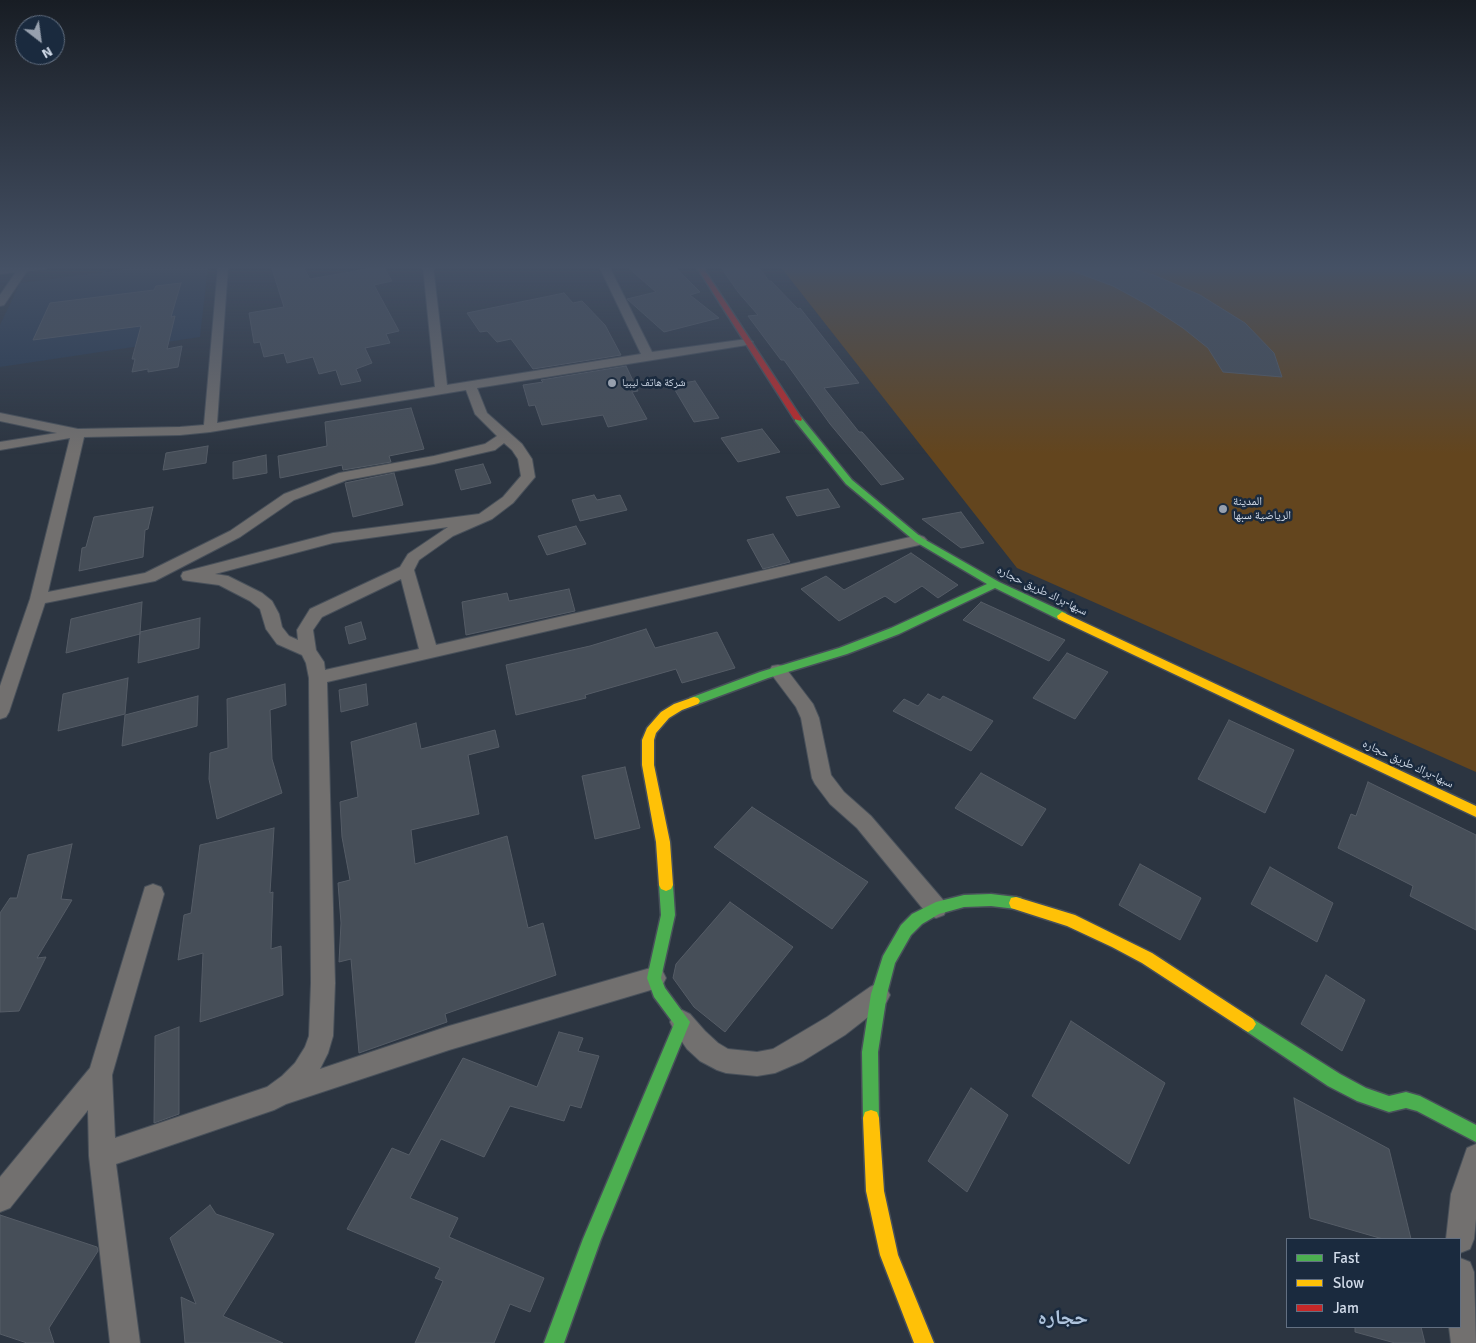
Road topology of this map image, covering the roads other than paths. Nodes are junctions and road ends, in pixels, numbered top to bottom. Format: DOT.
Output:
graph roads {
  1 [pos="218,329"];
  2 [pos="435,329"];
  3 [pos="635,329"];
  4 [pos="739,329"];
  5 [pos="747,342"];
  6 [pos="648,356"];
  7 [pos="470,385"];
  8 [pos="441,390"];
  9 [pos="0,417"];
  10 [pos="210,428"];
  11 [pos="78,433"];
  12 [pos="505,437"];
  13 [pos="0,446"];
  14 [pos="484,518"];
  15 [pos="919,540"];
  16 [pos="406,570"];
  17 [pos="189,576"];
  18 [pos="149,577"];
  19 [pos="995,584"];
  20 [pos="38,599"];
  21 [pos="308,651"];
  22 [pos="429,652"];
  23 [pos="778,671"];
  24 [pos="318,678"];
  25 [pos="0,712"];
  26 [pos="1476,812"];
  27 [pos="153,894"];
  28 [pos="936,908"];
  29 [pos="654,978"];
  30 [pos="879,994"];
  31 [pos="682,1022"];
  32 [pos="100,1075"];
  33 [pos="274,1097"];
  34 [pos="1476,1134"];
  35 [pos="102,1156"];
  36 [pos="1476,1157"];
  37 [pos="0,1198"];
  38 [pos="1460,1238"];
  39 [pos="1461,1307"];
  40 [pos="125,1343"];
  41 [pos="554,1343"];
  42 [pos="924,1343"];
  43 [pos="1466,1343"];
  1 -- 10 [label="street"];
  2 -- 8 [label="street"];
  3 -- 6 [label="street"];
  4 -- 5 [label="street, سبها-براك طريق حجاره"];
  5 -- 6 [label="street"];
  5 -- 15 [label="street, سبها-براك طريق حجاره"];
  6 -- 7 [label="street"];
  7 -- 8 [label="street"];
  7 -- 12 [label="street"];
  8 -- 10 [label="street"];
  9 -- 11 [label="street"];
  10 -- 11 [label="street"];
  11 -- 13 [label="street"];
  11 -- 20 [label="street"];
  12 -- 14 [label="street"];
  12 -- 18 [label="street"];
  14 -- 16 [label="street"];
  14 -- 17 [label="street"];
  15 -- 19 [label="street, سبها-براك طريق حجاره"];
  15 -- 22 [label="street"];
  16 -- 21 [label="street"];
  16 -- 22 [label="street"];
  17 -- 18 [label="street"];
  17 -- 21 [label="street"];
  18 -- 20 [label="street"];
  19 -- 23 [label="street"];
  19 -- 26 [label="street, سبها-براك طريق حجاره"];
  20 -- 25 [label="street"];
  21 -- 24 [label="street"];
  22 -- 24 [label="street"];
  23 -- 28 [label="street"];
  23 -- 29 [label="street"];
  24 -- 33 [label="street"];
  27 -- 32 [label="street"];
  28 -- 30 [label="street"];
  28 -- 34 [label="street"];
  29 -- 31 [label="street"];
  29 -- 33 [label="street"];
  30 -- 31 [label="street"];
  30 -- 42 [label="street"];
  31 -- 41 [label="street"];
  32 -- 35 [label="street"];
  32 -- 37 [label="street"];
  33 -- 35 [label="street"];
  35 -- 40 [label="street"];
  36 -- 38 [label="street"];
  39 -- 43 [label="street"];
}
